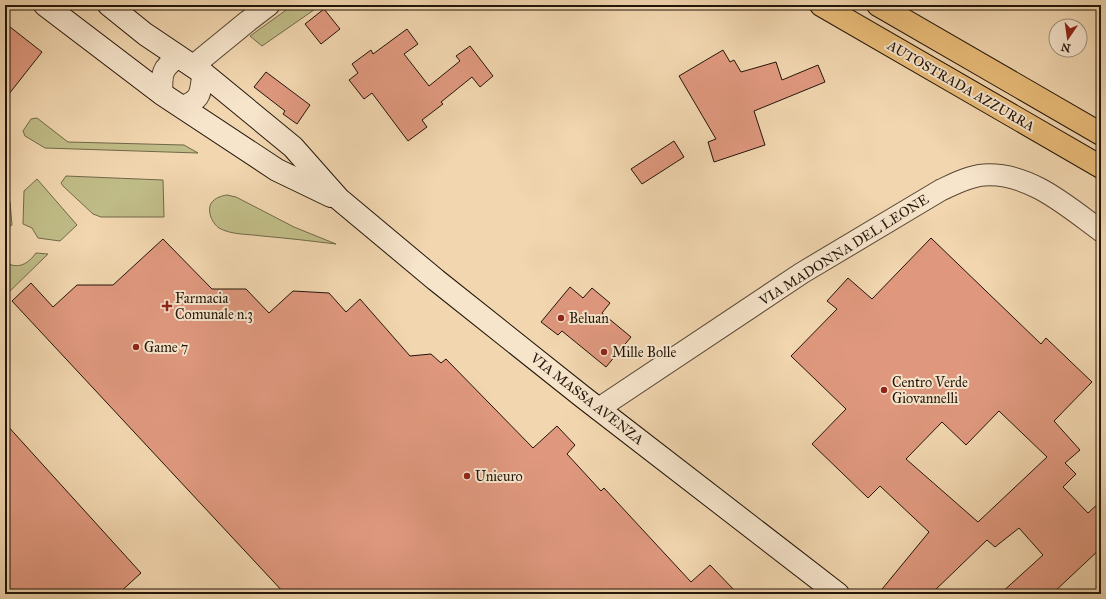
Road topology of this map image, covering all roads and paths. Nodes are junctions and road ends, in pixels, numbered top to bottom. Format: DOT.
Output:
graph roads {
  1 [pos="46,5"];
  2 [pos="109,5"];
  3 [pos="270,5"];
  4 [pos="821,5"];
  5 [pos="878,5"];
  6 [pos="191,65"];
  7 [pos="162,94"];
  8 [pos="182,107"];
  9 [pos="1101,134"];
  10 [pos="1101,167"];
  11 [pos="339,199"];
  12 [pos="1101,231"];
  13 [pos="598,409"];
  14 [pos="838,594"];
  1 -- 7 [label="main road, VIA MASSA AVENZA"];
  2 -- 6 [label="main road, VIA MASSA AVENZA"];
  3 -- 6 [label="street"];
  4 -- 10 [label="highway, AUTOSTRADA AZZURRA"];
  5 -- 9 [label="highway, AUTOSTRADA AZZURRA"];
  6 -- 7 [label="street"];
  6 -- 8 [label="street"];
  6 -- 11 [label="main road, VIA MASSA AVENZA"];
  7 -- 8 [label="main road, VIA MASSA AVENZA"];
  8 -- 11 [label="main road, VIA MASSA AVENZA"];
  11 -- 13 [label="main road, VIA MASSA AVENZA"];
  12 -- 13 [label="street, VIA MADONNA DEL LEONE"];
  13 -- 14 [label="main road, VIA MASSA AVENZA"];
}
